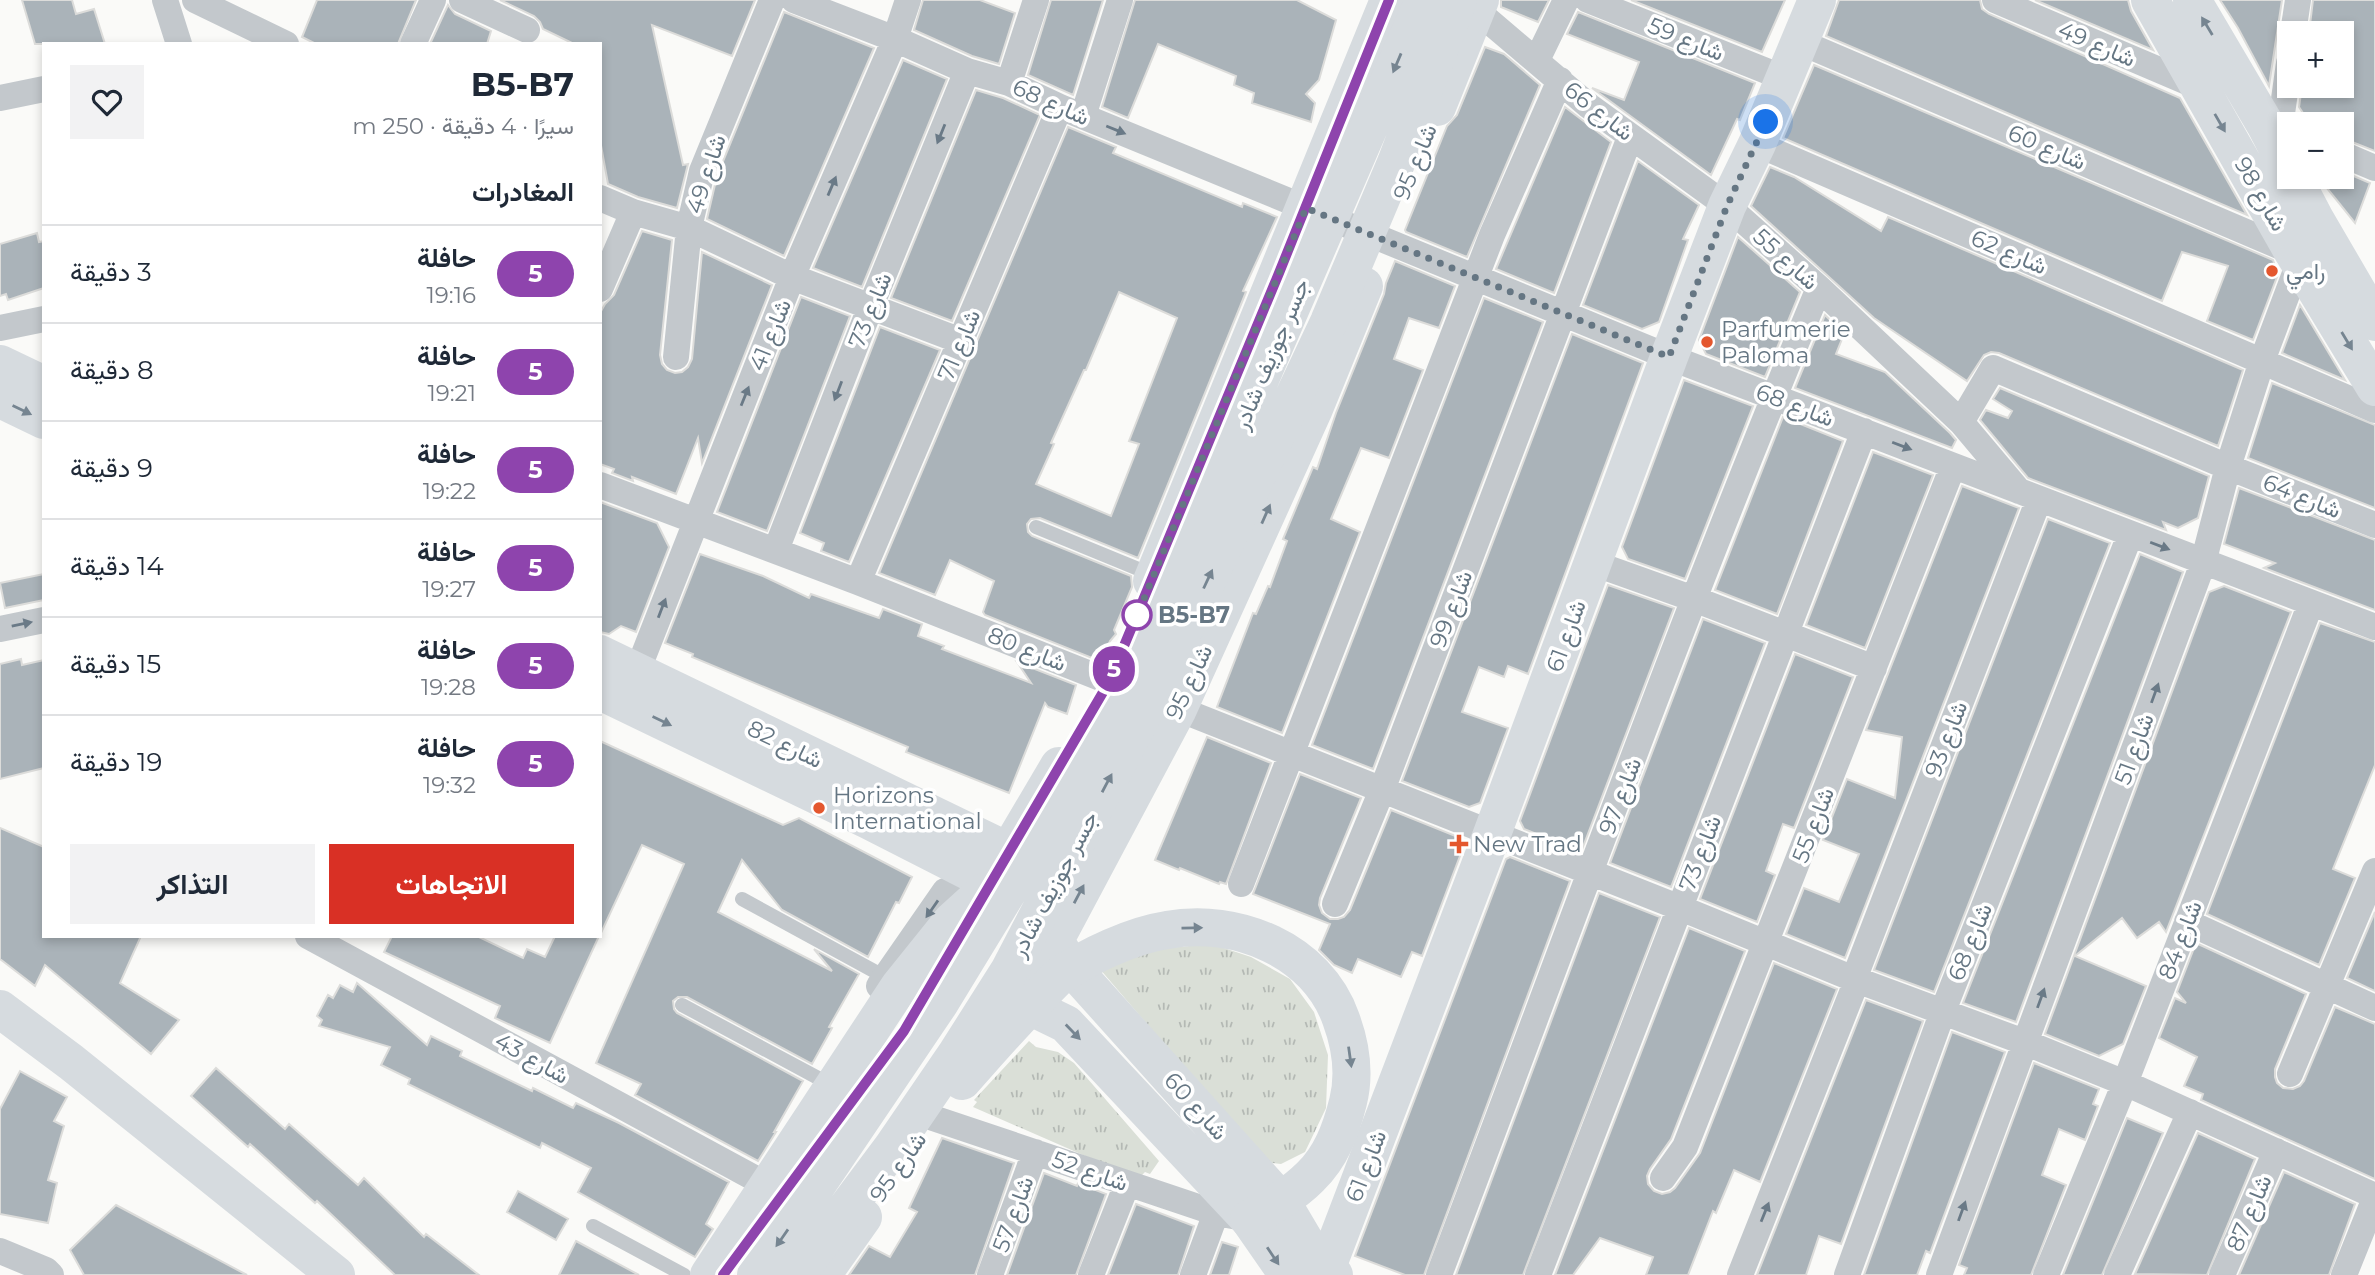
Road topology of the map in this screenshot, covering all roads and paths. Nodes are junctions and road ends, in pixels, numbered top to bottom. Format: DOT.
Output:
graph roads {
  1 [pos="195,0"];
  2 [pos="433,0"];
  3 [pos="462,0"];
  4 [pos="772,0"];
  5 [pos="794,0"];
  6 [pos="908,0"];
  7 [pos="1036,0"];
  8 [pos="1120,0"];
  9 [pos="1389,0"];
  10 [pos="1423,0"];
  11 [pos="1566,0"];
  12 [pos="1588,0"];
  13 [pos="1817,0"];
  14 [pos="1995,0"];
  15 [pos="2150,0"];
  16 [pos="2192,0"];
  17 [pos="2298,0"];
  18 [pos="1471,3"];
  19 [pos="166,4"];
  20 [pos="2295,21"];
  21 [pos="527,30"];
  22 [pos="895,39"];
  23 [pos="1800,41"];
  24 [pos="178,42"];
  25 [pos="282,42"];
  26 [pos="414,42"];
  27 [pos="1538,60"];
  28 [pos="967,71"];
  29 [pos="1784,78"];
  30 [pos="1560,80"];
  31 [pos="1009,83"];
  32 [pos="2199,86"];
  33 [pos="42,89"];
  34 [pos="0,98"];
  35 [pos="1071,111"];
  36 [pos="2277,127"];
  37 [pos="1630,137"];
  38 [pos="1757,144"];
  39 [pos="2354,159"];
  40 [pos="2375,168"];
  41 [pos="2299,189"];
  42 [pos="602,193"];
  43 [pos="1727,206"];
  44 [pos="1306,208"];
  45 [pos="633,212"];
  46 [pos="2315,219"];
  47 [pos="688,228"];
  48 [pos="1383,240"];
  49 [pos="2296,256"];
  50 [pos="792,277"];
  51 [pos="1477,278"];
  52 [pos="602,284"];
  53 [pos="1819,288"];
  54 [pos="2352,295"];
  55 [pos="870,308"];
  56 [pos="1563,313"];
  57 [pos="42,319"];
  58 [pos="2375,322"];
  59 [pos="0,328"];
  60 [pos="961,341"];
  61 [pos="676,357"];
  62 [pos="1669,357"];
  63 [pos="2262,361"];
  64 [pos="0,364"];
  65 [pos="42,384"];
  66 [pos="2375,387"];
  67 [pos="1774,397"];
  68 [pos="0,399"];
  69 [pos="2375,410"];
  70 [pos="42,419"];
  71 [pos="1961,422"];
  72 [pos="1864,431"];
  73 [pos="1953,466"];
  74 [pos="2228,467"];
  75 [pos="602,486"];
  76 [pos="2030,496"];
  77 [pos="696,522"];
  78 [pos="2375,525"];
  79 [pos="1036,527"];
  80 [pos="2130,535"];
  81 [pos="776,550"];
  82 [pos="1593,563"];
  83 [pos="2203,563"];
  84 [pos="1154,576"];
  85 [pos="858,582"];
  86 [pos="1694,599"];
  87 [pos="2311,603"];
  88 [pos="42,620"];
  89 [pos="2375,627"];
  90 [pos="0,629"];
  91 [pos="1785,633"];
  92 [pos="602,655"];
  93 [pos="1874,668"];
  94 [pos="637,672"];
  95 [pos="1109,682"];
  96 [pos="602,692"];
  97 [pos="1178,709"];
  98 [pos="1293,754"];
  99 [pos="1382,790"];
  100 [pos="875,806"];
  101 [pos="1492,834"];
  102 [pos="2375,872"];
  103 [pos="1591,873"];
  104 [pos="986,884"];
  105 [pos="1241,884"];
  106 [pos="742,899"];
  107 [pos="1335,904"];
  108 [pos="1678,907"];
  109 [pos="2187,922"];
  110 [pos="313,938"];
  111 [pos="1055,940"];
  112 [pos="1767,943"];
  113 [pos="885,977"];
  114 [pos="1855,979"];
  115 [pos="2327,986"];
  116 [pos="1013,1003"];
  117 [pos="682,1005"];
  118 [pos="2375,1008"];
  119 [pos="0,1009"];
  120 [pos="1943,1011"];
  121 [pos="2024,1042"];
  122 [pos="2290,1074"];
  123 [pos="820,1079"];
  124 [pos="2125,1083"];
  125 [pos="2190,1112"];
  126 [pos="933,1118"];
  127 [pos="892,1148"];
  128 [pos="2276,1150"];
  129 [pos="1035,1152"];
  130 [pos="1663,1178"];
  131 [pos="756,1179"];
  132 [pos="1127,1184"];
  133 [pos="2375,1197"];
  134 [pos="1249,1211"];
  135 [pos="593,1226"];
  136 [pos="0,1251"];
  137 [pos="1333,1273"];
  138 [pos="51,1275"];
  139 [pos="337,1275"];
  140 [pos="687,1275"];
  141 [pos="709,1275"];
  142 [pos="723,1275"];
  143 [pos="756,1275"];
  144 [pos="797,1275"];
  145 [pos="822,1275"];
  146 [pos="990,1275"];
  147 [pos="1091,1275"];
  148 [pos="1193,1275"];
  149 [pos="1288,1275"];
  150 [pos="1439,1275"];
  151 [pos="1538,1275"];
  152 [pos="1740,1275"];
  153 [pos="1847,1275"];
  154 [pos="1939,1275"];
  155 [pos="2046,1275"];
  156 [pos="2117,1275"];
  157 [pos="2222,1275"];
  158 [pos="2344,1275"];
  1 -- 19 [label="street"];
  1 -- 25 [label="street"];
  2 -- 26 [label="street"];
  3 -- 21 [label="street"];
  4 -- 47 [label="street, شارع 49"];
  5 -- 22 [label="street, شارع 68"];
  6 -- 22 [label="street, شارع 41"];
  7 -- 31 [label="street"];
  8 -- 35 [label="street, شارع 71"];
  9 -- 44 [label="main road"];
  10 -- 143 [label="main road, جسر جوزيف شادر, one-way"];
  11 -- 27 [label="street"];
  12 -- 29 [label="street, شارع 59"];
  13 -- 23 [label="main road, شارع 61"];
  14 -- 32 [label="street, شارع 49"];
  15 -- 32 [label="main road, شارع 98"];
  36 -- 16 [label="main road, شارع 98, one-way"];
  17 -- 20 [label="street"];
  18 -- 27 [label="street, شارع 66"];
  18 -- 48 [label="main road, شارع 95"];
  127 -- 18 [label="main road, جسر جوزيف شادر, one-way"];
  19 -- 24 [label="street"];
  22 -- 28 [label="street, شارع 68"];
  50 -- 22 [label="street, شارع 41, one-way"];
  23 -- 29 [label="main road, شارع 61"];
  23 -- 49 [label="street, شارع 60"];
  27 -- 30 [label="street, شارع 66"];
  28 -- 31 [label="street, شارع 68"];
  28 -- 55 [label="street, شارع 73, one-way"];
  29 -- 38 [label="main road, شارع 61"];
  30 -- 37 [label="street, شارع 66"];
  30 -- 51 [label="street"];
  31 -- 35 [label="street, شارع 68"];
  32 -- 49 [label="main road, شارع 98, one-way"];
  33 -- 34 [label="street"];
  35 -- 44 [label="street, شارع 68, one-way"];
  35 -- 60 [label="street, شارع 71"];
  37 -- 43 [label="street, شارع 66"];
  37 -- 56 [label="street, شارع 99"];
  38 -- 43 [label="main road, شارع 61"];
  38 -- 63 [label="street, شارع 62"];
  39 -- 40 [label="street"];
  41 -- 46 [label="main road, شارع 98"];
  42 -- 45 [label="street"];
  43 -- 53 [label="street, شارع 55"];
  43 -- 62 [label="main road, شارع 61"];
  44 -- 48 [label="street, شارع 68"];
  44 -- 84 [label="main road"];
  45 -- 47 [label="street"];
  45 -- 52 [label="street"];
  46 -- 49 [label="street, شارع 51"];
  46 -- 54 [label="main road, شارع 98"];
  47 -- 50 [label="street"];
  47 -- 61 [label="street, شارع 49"];
  48 -- 51 [label="street, شارع 68"];
  97 -- 48 [label="main road, شارع 95, one-way"];
  49 -- 54 [label="main road, شارع 98"];
  49 -- 63 [label="street, شارع 51"];
  50 -- 55 [label="street"];
  77 -- 50 [label="street, شارع 41, one-way"];
  51 -- 56 [label="street, شارع 68"];
  51 -- 98 [label="street"];
  53 -- 67 [label="street, شارع 97"];
  53 -- 71 [label="street, شارع 55"];
  54 -- 58 [label="main road, شارع 98"];
  54 -- 66 [label="main road, شارع 98, one-way"];
  55 -- 60 [label="street"];
  55 -- 81 [label="street, شارع 73, one-way"];
  56 -- 62 [label="street, شارع 68"];
  56 -- 99 [label="street, شارع 99"];
  57 -- 59 [label="street"];
  60 -- 85 [label="street, شارع 71"];
  62 -- 67 [label="street, شارع 68"];
  62 -- 82 [label="main road, شارع 61"];
  63 -- 69 [label="street, شارع 62"];
  63 -- 74 [label="street, شارع 51"];
  64 -- 65 [label="main road"];
  67 -- 72 [label="street, شارع 68"];
  67 -- 86 [label="street, شارع 97"];
  68 -- 70 [label="main road, one-way"];
  71 -- 74 [label="street, شارع 64"];
  71 -- 76 [label="street, شارع 55"];
  72 -- 73 [label="street, شارع 68, one-way"];
  72 -- 91 [label="street, شارع 73"];
  73 -- 76 [label="street, شارع 68"];
  73 -- 93 [label="street, شارع 55"];
  74 -- 78 [label="street, شارع 64"];
  74 -- 83 [label="street, شارع 51"];
  75 -- 77 [label="street, شارع 80"];
  76 -- 80 [label="street, شارع 68"];
  76 -- 114 [label="street, شارع 93"];
  77 -- 81 [label="street, شارع 80"];
  94 -- 77 [label="street, شارع 41, one-way"];
  79 -- 84 [label="lane"];
  80 -- 83 [label="street, شارع 68, one-way"];
  80 -- 120 [label="street, شارع 68"];
  81 -- 85 [label="street, شارع 80"];
  82 -- 86 [label="street"];
  82 -- 101 [label="main road, شارع 61"];
  83 -- 87 [label="street, شارع 68"];
  121 -- 83 [label="street, شارع 51, one-way"];
  84 -- 95 [label="main road"];
  85 -- 95 [label="street, شارع 80"];
  86 -- 91 [label="street"];
  86 -- 103 [label="street, شارع 97"];
  87 -- 89 [label="street, شارع 68"];
  87 -- 109 [label="street, شارع 84"];
  90 -- 88 [label="street, one-way"];
  91 -- 93 [label="street"];
  91 -- 108 [label="street, شارع 73"];
  92 -- 94 [label="main road, شارع 82"];
  93 -- 112 [label="street, شارع 55"];
  94 -- 100 [label="main road, شارع 82"];
  95 -- 97 [label="street, شارع 80"];
  95 -- 104 [label="main road"];
  96 -- 100 [label="main road, شارع 82, one-way"];
  97 -- 98 [label="street, شارع 80"];
  111 -- 97 [label="main road, شارع 95, one-way"];
  98 -- 99 [label="street, شارع 80"];
  98 -- 105 [label="street"];
  99 -- 101 [label="street, شارع 80"];
  99 -- 107 [label="street, شارع 99"];
  100 -- 104 [label="main road, شارع 82"];
  101 -- 103 [label="street, شارع 80"];
  101 -- 137 [label="main road, شارع 61"];
  102 -- 115 [label="street"];
  103 -- 108 [label="street, شارع 80"];
  103 -- 150 [label="street, شارع 97"];
  104 -- 113 [label="street, one-way"];
  104 -- 141 [label="main road"];
  104 -- 142 [label="main road"];
  106 -- 113 [label="lane"];
  108 -- 112 [label="street, شارع 80"];
  108 -- 151 [label="street, شارع 73"];
  109 -- 115 [label="street"];
  109 -- 124 [label="street, شارع 84"];
  110 -- 131 [label="street, شارع 43"];
  111 -- 116 [label="main road, شارع 95"];
  111 -- 134 [label="main road, شارع 60"];
  112 -- 114 [label="street, شارع 80"];
  112 -- 130 [label="street, شارع 55"];
  113 -- 123 [label="street"];
  114 -- 120 [label="street, شارع 80"];
  152 -- 114 [label="street, شارع 93, one-way"];
  115 -- 118 [label="street"];
  115 -- 122 [label="street"];
  116 -- 126 [label="main road, شارع 95"];
  116 -- 134 [label="main road, شارع 60, one-way"];
  117 -- 123 [label="lane"];
  119 -- 139 [label="main road"];
  120 -- 121 [label="street, شارع 80"];
  120 -- 153 [label="street, شارع 68"];
  121 -- 124 [label="street, شارع 80"];
  154 -- 121 [label="street, شارع 51, one-way"];
  123 -- 131 [label="street"];
  124 -- 125 [label="street, شارع 80"];
  124 -- 155 [label="street, شارع 84"];
  125 -- 128 [label="street, شارع 80"];
  125 -- 156 [label="street"];
  126 -- 129 [label="street, شارع 52"];
  126 -- 145 [label="main road, شارع 95"];
  127 -- 134 [label="main road, one-way"];
  127 -- 144 [label="main road, جسر جوزيف شادر"];
  128 -- 133 [label="street, شارع 80"];
  128 -- 157 [label="street, شارع 87"];
  129 -- 132 [label="street, شارع 52"];
  129 -- 146 [label="street, شارع 57"];
  131 -- 140 [label="street"];
  132 -- 134 [label="street, شارع 52"];
  132 -- 147 [label="street"];
  133 -- 158 [label="street"];
  134 -- 137 [label="main road, شارع 60"];
  134 -- 148 [label="street"];
  134 -- 149 [label="main road, شارع 60, one-way"];
  135 -- 140 [label="lane"];
  136 -- 138 [label="street"];
}
